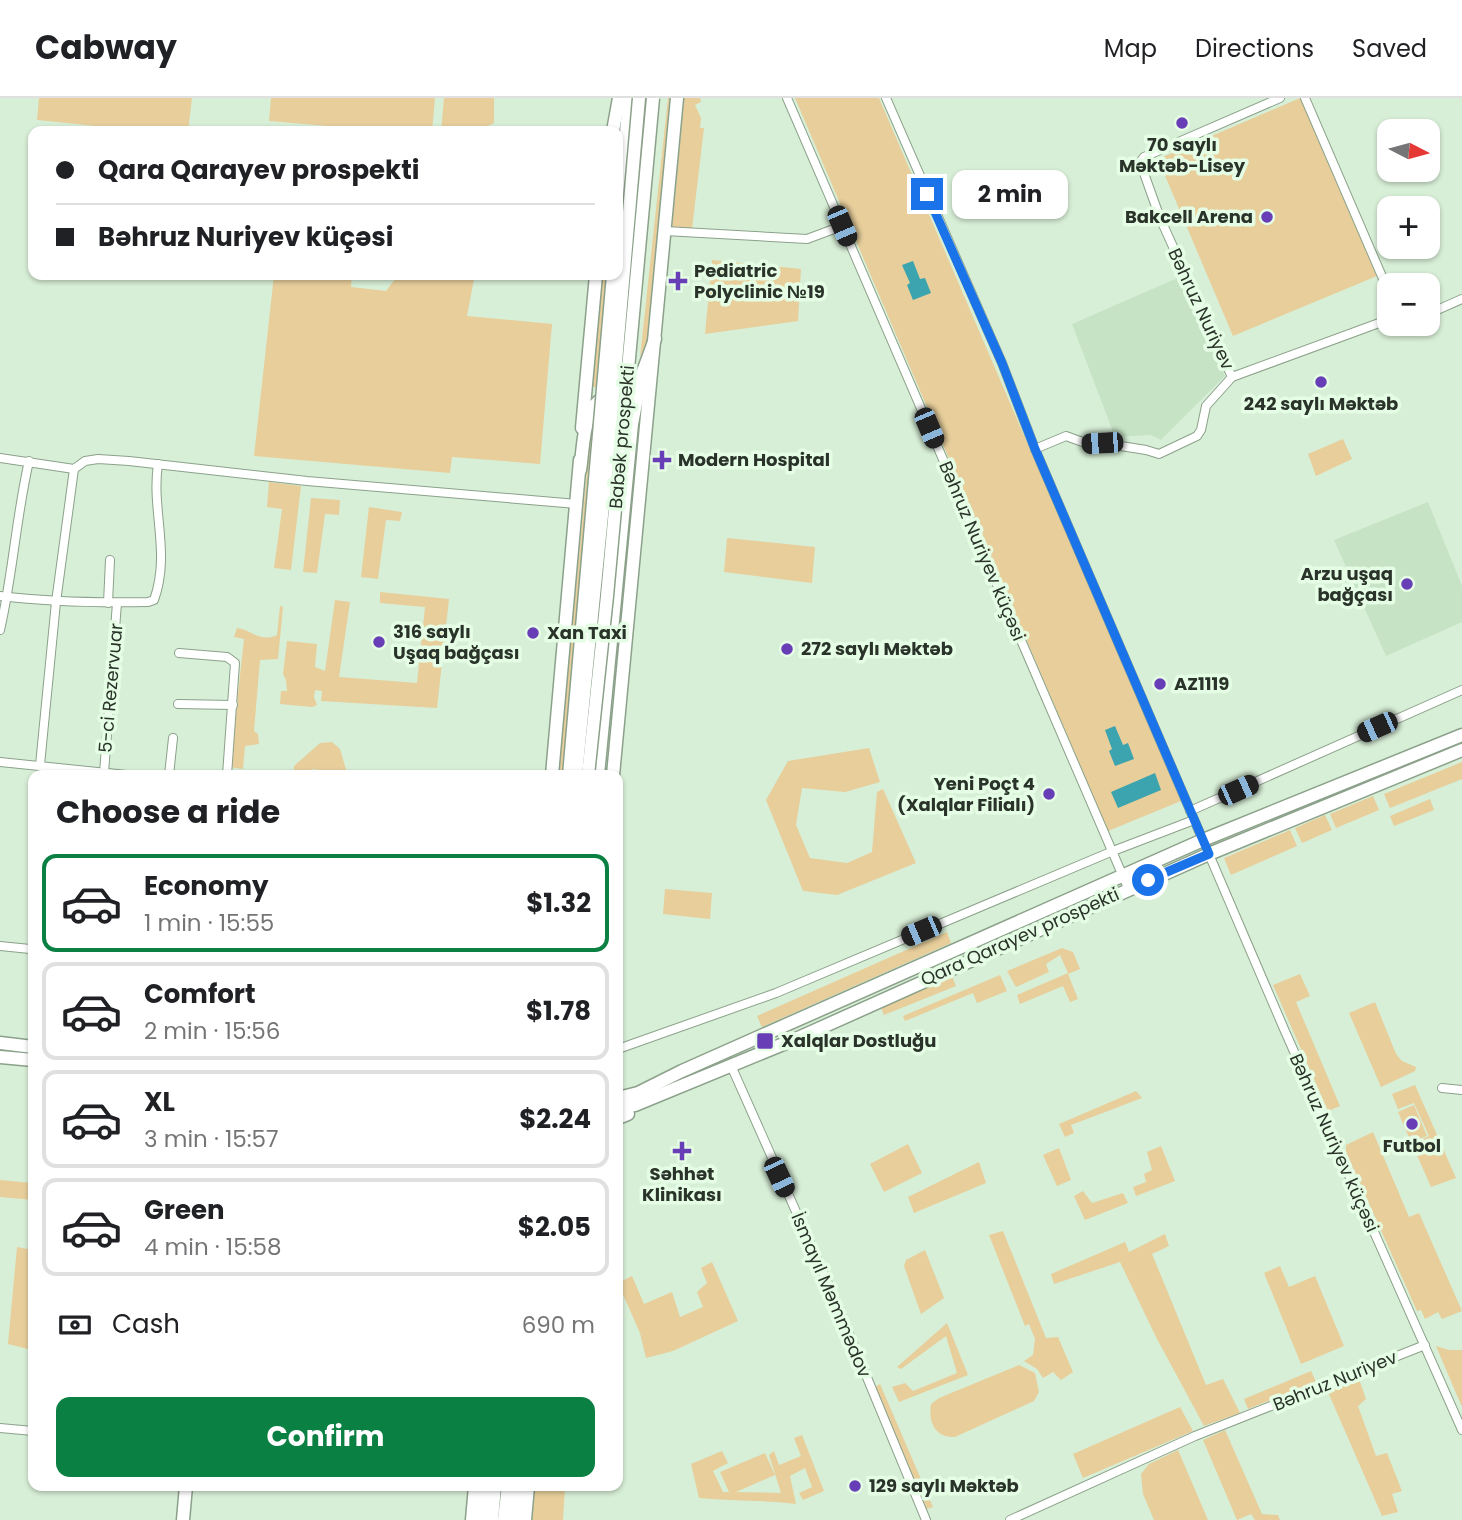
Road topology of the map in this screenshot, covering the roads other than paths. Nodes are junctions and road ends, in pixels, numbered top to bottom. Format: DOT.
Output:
graph roads {
  1 [pos="619,98"];
  2 [pos="629,98"];
  3 [pos="639,98"];
  4 [pos="653,98"];
  5 [pos="677,98"];
  6 [pos="787,98"];
  7 [pos="886,98"];
  8 [pos="1280,98"];
  9 [pos="1305,98"];
  10 [pos="614,126"];
  11 [pos="623,168"];
  12 [pos="842,226"];
  13 [pos="665,231"];
  14 [pos="1381,273"];
  15 [pos="596,280"];
  16 [pos="614,280"];
  17 [pos="1462,299"];
  18 [pos="1440,309"];
  19 [pos="1377,324"];
  20 [pos="655,339"];
  21 [pos="1232,377"];
  22 [pos="632,424"];
  23 [pos="1035,449"];
  24 [pos="0,458"];
  25 [pos="29,461"];
  26 [pos="158,464"];
  27 [pos="74,468"];
  28 [pos="580,470"];
  29 [pos="577,505"];
  30 [pos="110,560"];
  31 [pos="4,596"];
  32 [pos="56,602"];
  33 [pos="113,603"];
  34 [pos="0,630"];
  35 [pos="179,653"];
  36 [pos="1462,690"];
  37 [pos="178,704"];
  38 [pos="233,705"];
  39 [pos="1462,735"];
  40 [pos="173,738"];
  41 [pos="1462,750"];
  42 [pos="0,762"];
  43 [pos="40,765"];
  44 [pos="80,770"];
  45 [pos="104,770"];
  46 [pos="170,770"];
  47 [pos="227,770"];
  48 [pos="552,770"];
  49 [pos="569,770"];
  50 [pos="576,770"];
  51 [pos="589,770"];
  52 [pos="598,770"];
  53 [pos="613,770"];
  54 [pos="1190,811"];
  55 [pos="1194,820"];
  56 [pos="1203,840"];
  57 [pos="1113,851"];
  58 [pos="1209,854"];
  59 [pos="1123,876"];
  60 [pos="1128,888"];
  61 [pos="0,946"];
  62 [pos="28,949"];
  63 [pos="0,1043"];
  64 [pos="28,1046"];
  65 [pos="623,1047"];
  66 [pos="759,1054"];
  67 [pos="0,1057"];
  68 [pos="28,1060"];
  69 [pos="733,1070"];
  70 [pos="682,1071"];
  71 [pos="699,1078"];
  72 [pos="1442,1088"];
  73 [pos="1462,1090"];
  74 [pos="623,1091"];
  75 [pos="623,1097"];
  76 [pos="665,1098"];
  77 [pos="623,1112"];
  78 [pos="623,1113"];
  79 [pos="1425,1345"];
  80 [pos="0,1428"];
  81 [pos="1462,1430"];
  82 [pos="28,1431"];
  83 [pos="186,1491"];
  84 [pos="483,1491"];
  85 [pos="484,1491"];
  86 [pos="486,1491"];
  87 [pos="507,1491"];
  88 [pos="517,1491"];
  89 [pos="528,1491"];
  90 [pos="183,1520"];
  91 [pos="472,1520"];
  92 [pos="481,1520"];
  93 [pos="492,1520"];
  94 [pos="504,1520"];
  95 [pos="514,1520"];
  96 [pos="525,1520"];
  97 [pos="926,1520"];
  98 [pos="1010,1520"];
  1 -- 10 [label="main road"];
  2 -- 11 [label="main road"];
  3 -- 50 [label="main road, Babək prospekti, bridge"];
  4 -- 51 [label="main road, Babək prospekti, bridge"];
  5 -- 13 [label="main road, Babək prospekti"];
  6 -- 12 [label="street, Bəhruz Nuriyev küçəsi"];
  7 -- 23 [label="street"];
  8 -- 21 [label="street, Bəhruz Nuriyev"];
  9 -- 14 [label="street"];
  12 -- 13 [label="street"];
  12 -- 57 [label="street, Bəhruz Nuriyev küçəsi"];
  13 -- 20 [label="main road, Babək prospekti"];
  15 -- 28 [label="main road"];
  16 -- 49 [label="main road, bridge"];
  17 -- 18 [label="street"];
  19 -- 21 [label="street"];
  20 -- 22 [label="main road"];
  20 -- 53 [label="main road, Babək prospekti"];
  21 -- 23 [label="street"];
  22 -- 28 [label="main road"];
  22 -- 52 [label="main road"];
  23 -- 54 [label="street"];
  24 -- 25 [label="street"];
  25 -- 27 [label="street"];
  25 -- 31 [label="street"];
  26 -- 27 [label="street"];
  26 -- 29 [label="street"];
  26 -- 33 [label="street"];
  27 -- 32 [label="street"];
  28 -- 29 [label="main road"];
  29 -- 48 [label="main road"];
  30 -- 33 [label="street, 5-ci Rezervuar"];
  31 -- 32 [label="street"];
  31 -- 34 [label="street"];
  32 -- 33 [label="street"];
  32 -- 43 [label="street"];
  33 -- 45 [label="street, 5-ci Rezervuar"];
  35 -- 38 [label="street"];
  36 -- 54 [label="street"];
  37 -- 38 [label="street"];
  38 -- 47 [label="street"];
  39 -- 56 [label="main road, Qara Qarayev prospekti"];
  40 -- 46 [label="street"];
  41 -- 58 [label="main road, Qara Qarayev prospekti"];
  42 -- 43 [label="street"];
  43 -- 44 [label="street"];
  54 -- 55 [label="street"];
  55 -- 56 [label="street"];
  55 -- 57 [label="street"];
  56 -- 58 [label="street"];
  56 -- 59 [label="main road, Qara Qarayev prospekti"];
  57 -- 59 [label="street, Bəhruz Nuriyev küçəsi"];
  57 -- 65 [label="street"];
  58 -- 60 [label="main road, Qara Qarayev prospekti"];
  58 -- 79 [label="street, Bəhruz Nuriyev küçəsi"];
  59 -- 60 [label="street, Bəhruz Nuriyev küçəsi"];
  59 -- 70 [label="main road, Qara Qarayev prospekti"];
  60 -- 66 [label="main road, Qara Qarayev prospekti"];
  61 -- 62 [label="street"];
  63 -- 64 [label="main road"];
  66 -- 69 [label="street"];
  66 -- 71 [label="main road, Qara Qarayev prospekti"];
  67 -- 68 [label="main road"];
  69 -- 76 [label="street"];
  69 -- 97 [label="street, İsmayıl Məmmədov"];
  70 -- 74 [label="main road"];
  70 -- 75 [label="main road, Qara Qarayev prospekti"];
  71 -- 76 [label="main road"];
  71 -- 77 [label="main road, Qara Qarayev prospekti"];
  72 -- 73 [label="street"];
  76 -- 78 [label="main road"];
  79 -- 81 [label="street, Bəhruz Nuriyev küçəsi"];
  79 -- 98 [label="street, Bəhruz Nuriyev"];
  80 -- 82 [label="street"];
  83 -- 90 [label="main road"];
  84 -- 91 [label="main road"];
  85 -- 92 [label="main road"];
  86 -- 93 [label="main road"];
  87 -- 94 [label="main road"];
  88 -- 95 [label="main road"];
  89 -- 96 [label="main road"];
}
